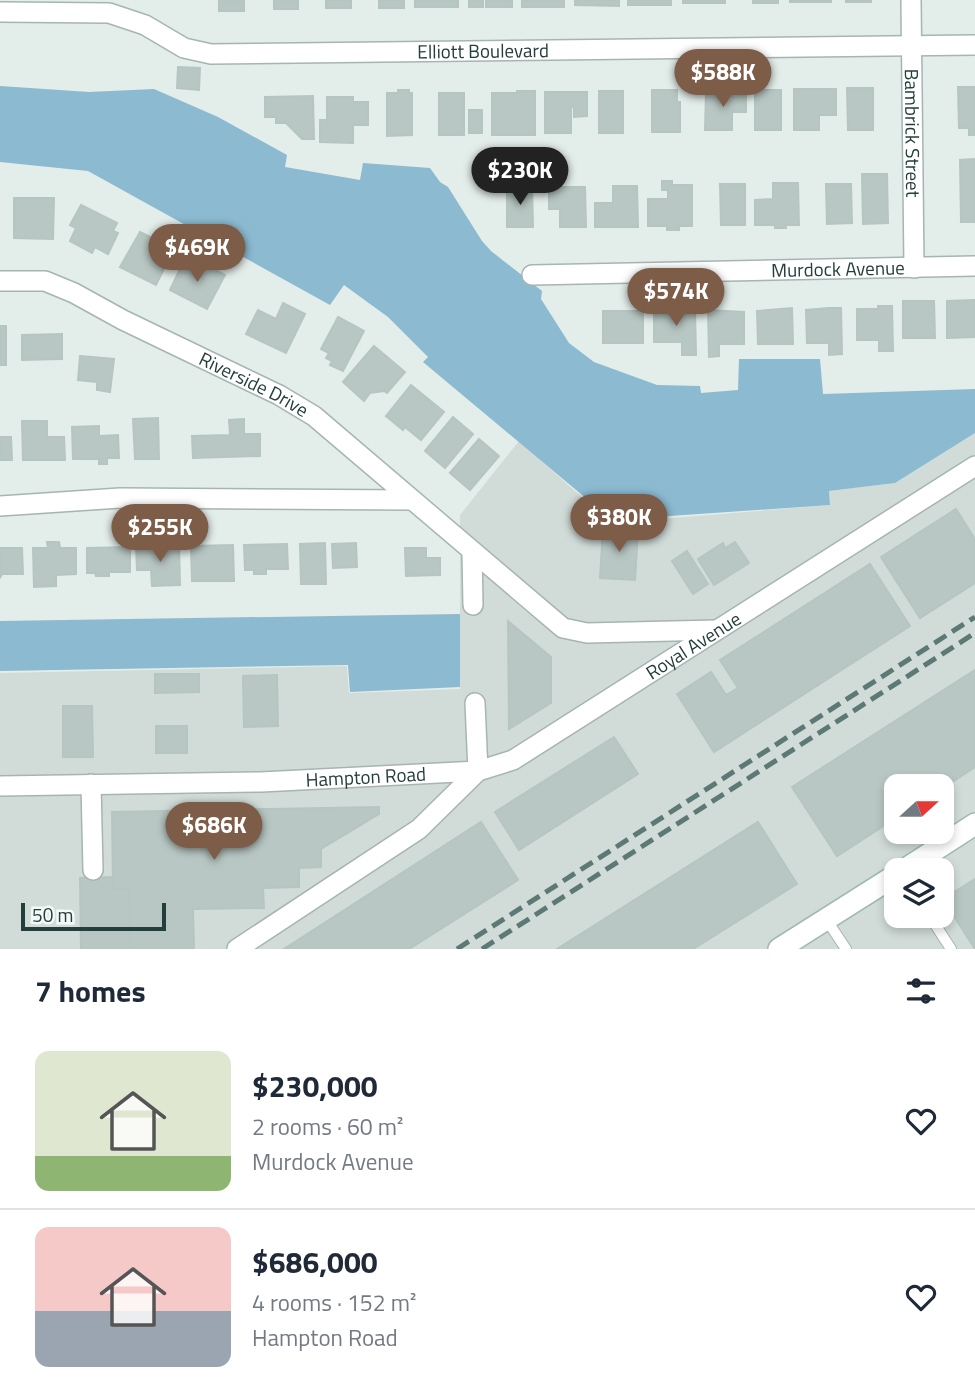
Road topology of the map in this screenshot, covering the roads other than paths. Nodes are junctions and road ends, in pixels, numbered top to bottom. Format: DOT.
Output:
graph roads {
  1 [pos="911,0"];
  2 [pos="0,12"];
  3 [pos="975,45"];
  4 [pos="911,46"];
  5 [pos="975,266"];
  6 [pos="914,268"];
  7 [pos="532,275"];
  8 [pos="0,281"];
  9 [pos="975,466"];
  10 [pos="411,499"];
  11 [pos="0,506"];
  12 [pos="472,552"];
  13 [pos="473,605"];
  14 [pos="717,630"];
  15 [pos="475,704"];
  16 [pos="478,771"];
  17 [pos="91,784"];
  18 [pos="0,786"];
  19 [pos="975,824"];
  20 [pos="923,858"];
  21 [pos="93,870"];
  22 [pos="884,883"];
  23 [pos="826,919"];
  24 [pos="937,928"];
  25 [pos="237,949"];
  26 [pos="779,949"];
  27 [pos="846,949"];
  28 [pos="951,949"];
  1 -- 4 [label="street, Bambrick Street"];
  2 -- 4 [label="street, Elliott Boulevard"];
  3 -- 4 [label="street, Elliott Boulevard"];
  4 -- 6 [label="street, Bambrick Street"];
  5 -- 6 [label="street, Murdock Avenue"];
  6 -- 7 [label="street, Murdock Avenue"];
  8 -- 10 [label="street, Riverside Drive"];
  9 -- 14 [label="street, Royal Avenue"];
  10 -- 11 [label="street"];
  10 -- 12 [label="street, Riverside Drive"];
  12 -- 13 [label="street"];
  12 -- 14 [label="street, Riverside Drive"];
  14 -- 16 [label="street, Royal Avenue"];
  15 -- 16 [label="street"];
  16 -- 17 [label="street, Hampton Road"];
  16 -- 25 [label="street, Royal Avenue"];
  17 -- 18 [label="street, Hampton Road"];
  17 -- 21 [label="street"];
  19 -- 20 [label="main road"];
  22 -- 23 [label="main road"];
  23 -- 26 [label="main road"];
  23 -- 27 [label="lane"];
  24 -- 28 [label="lane"];
}
